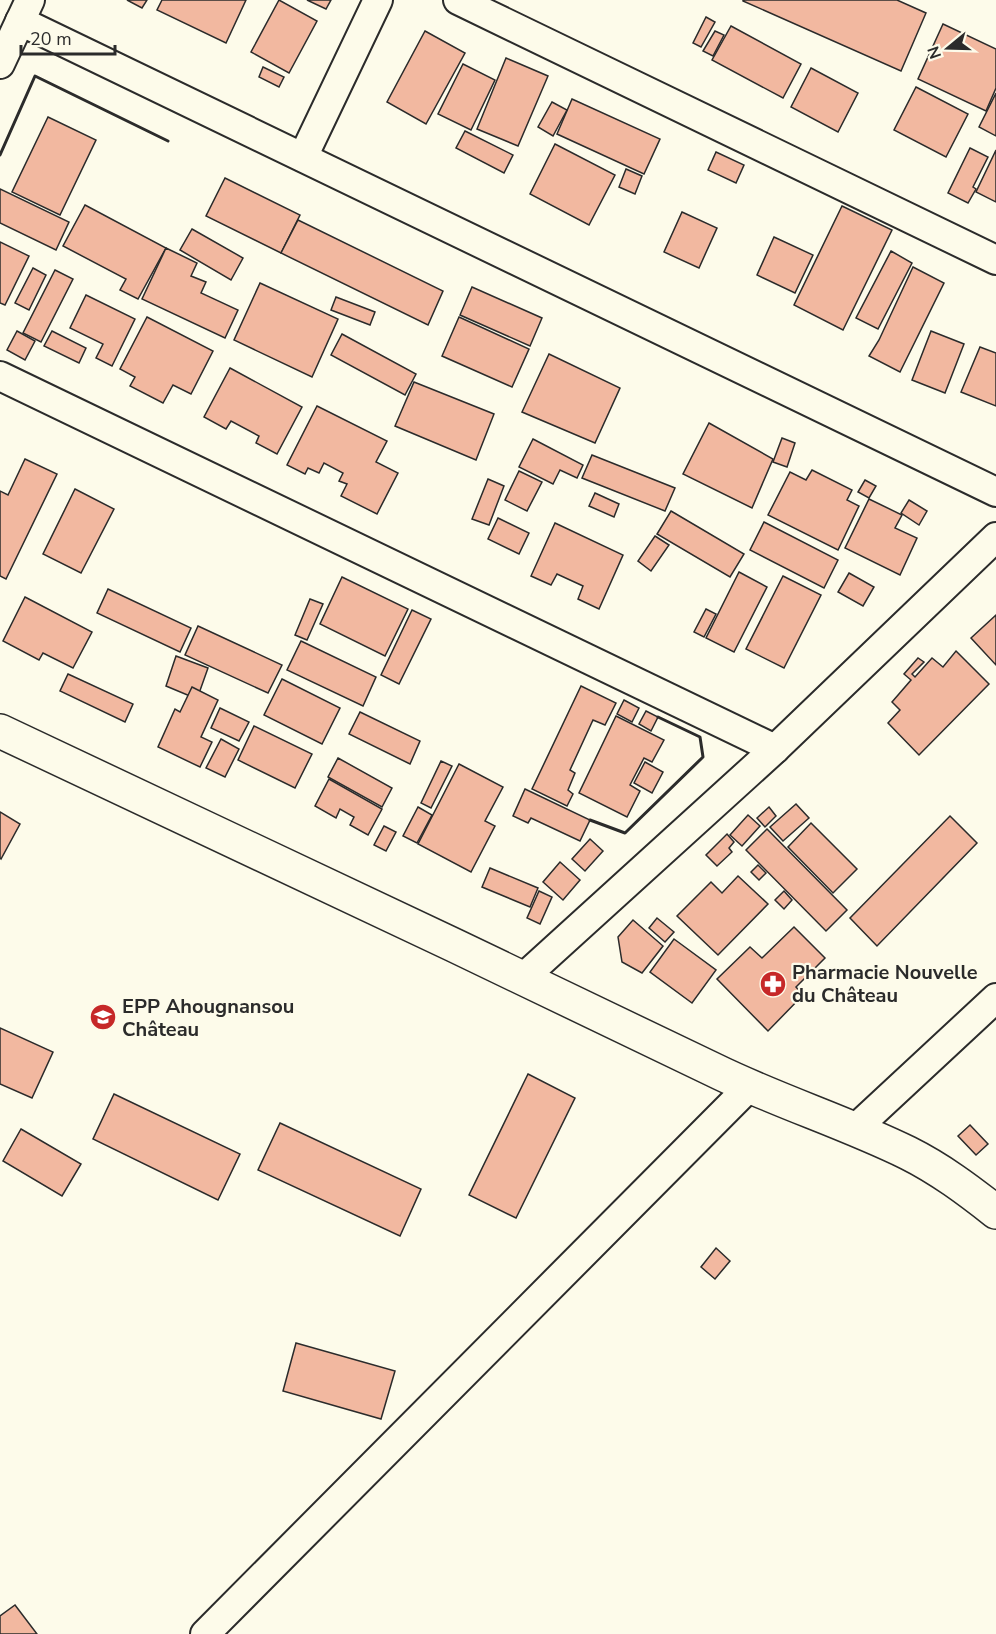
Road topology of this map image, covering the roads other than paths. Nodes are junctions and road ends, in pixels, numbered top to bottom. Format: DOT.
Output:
graph roads {
  1 [pos="378,0"];
  2 [pos="458,0"];
  3 [pos="25,10"];
  4 [pos="0,64"];
  5 [pos="303,157"];
  6 [pos="996,260"];
  7 [pos="0,376"];
  8 [pos="996,492"];
  9 [pos="996,537"];
  10 [pos="0,731"];
  11 [pos="775,749"];
  12 [pos="524,977"];
  13 [pos="996,998"];
  14 [pos="749,1087"];
  15 [pos="855,1129"];
  16 [pos="996,1212"];
  17 [pos="205,1634"];
  1 -- 5 [label="street"];
  2 -- 6 [label="street"];
  3 -- 4 [label="street"];
  3 -- 5 [label="street"];
  5 -- 8 [label="street"];
  7 -- 11 [label="street"];
  9 -- 11 [label="street"];
  10 -- 12 [label="street"];
  11 -- 12 [label="street"];
  12 -- 14 [label="street"];
  13 -- 15 [label="street"];
  14 -- 15 [label="street"];
  14 -- 17 [label="street"];
  15 -- 16 [label="street"];
}
